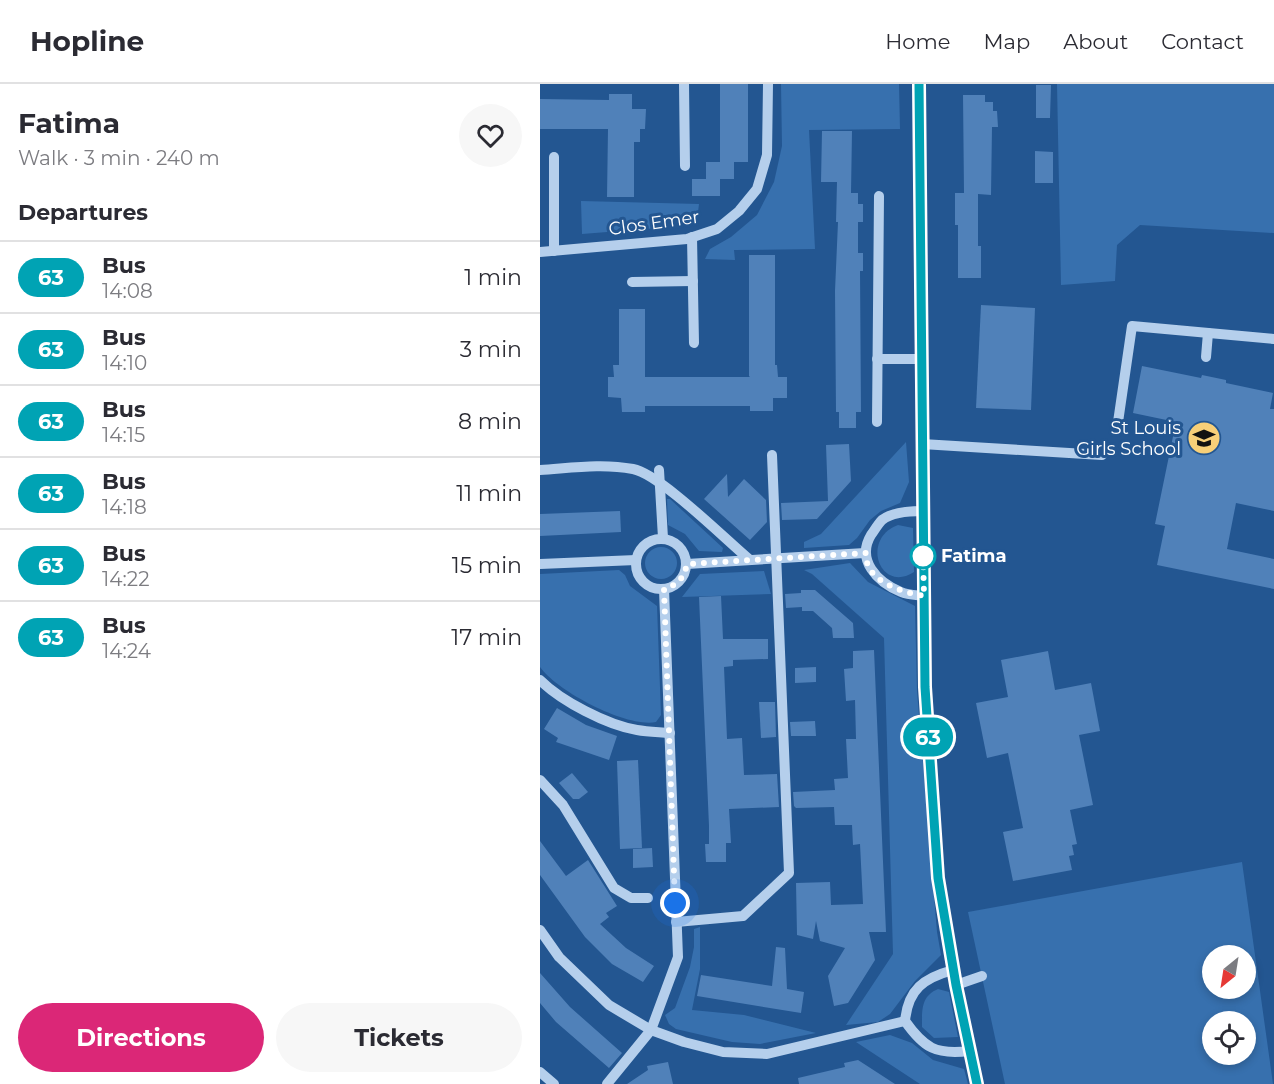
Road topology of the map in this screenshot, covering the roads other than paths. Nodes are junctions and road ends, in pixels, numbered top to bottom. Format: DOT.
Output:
graph roads {
  1 [pos="684,84"];
  2 [pos="768,84"];
  3 [pos="919,84"];
  4 [pos="554,157"];
  5 [pos="685,166"];
  6 [pos="879,196"];
  7 [pos="692,237"];
  8 [pos="554,251"];
  9 [pos="540,252"];
  10 [pos="693,281"];
  11 [pos="632,282"];
  12 [pos="1208,333"];
  13 [pos="1274,339"];
  14 [pos="694,343"];
  15 [pos="1206,357"];
  16 [pos="877,359"];
  17 [pos="921,359"];
  18 [pos="877,423"];
  19 [pos="1117,429"];
  20 [pos="922,444"];
  21 [pos="772,455"];
  22 [pos="1102,455"];
  23 [pos="540,470"];
  24 [pos="659,470"];
  25 [pos="660,483"];
  26 [pos="923,511"];
  27 [pos="663,538"];
  28 [pos="866,553"];
  29 [pos="777,558"];
  30 [pos="636,560"];
  31 [pos="750,560"];
  32 [pos="540,564"];
  33 [pos="687,564"];
  34 [pos="664,589"];
  35 [pos="924,596"];
  36 [pos="542,685"];
  37 [pos="670,733"];
  38 [pos="540,780"];
  39 [pos="648,898"];
  40 [pos="676,922"];
  41 [pos="540,930"];
  42 [pos="953,970"];
  43 [pos="982,975"];
  44 [pos="956,985"];
  45 [pos="904,1021"];
  46 [pos="651,1030"];
  47 [pos="969,1051"];
  48 [pos="540,1072"];
  49 [pos="554,1084"];
  50 [pos="607,1084"];
  51 [pos="977,1084"];
  1 -- 5 [label="street"];
  2 -- 7 [label="street, Clos Emer"];
  3 -- 17 [label="street"];
  4 -- 8 [label="street"];
  6 -- 16 [label="street"];
  7 -- 8 [label="street, Clos Emer"];
  7 -- 10 [label="street"];
  8 -- 9 [label="street, Clos Emer"];
  10 -- 11 [label="street"];
  10 -- 14 [label="street"];
  12 -- 13 [label="street"];
  12 -- 15 [label="street"];
  12 -- 19 [label="street"];
  16 -- 17 [label="street"];
  16 -- 18 [label="street"];
  17 -- 20 [label="street"];
  20 -- 22 [label="street"];
  20 -- 26 [label="street"];
  21 -- 29 [label="street"];
  23 -- 25 [label="street"];
  24 -- 25 [label="street"];
  25 -- 27 [label="street"];
  25 -- 31 [label="street"];
  26 -- 28 [label="street"];
  26 -- 35 [label="street"];
  27 -- 30 [label="street"];
  27 -- 33 [label="street"];
  28 -- 29 [label="street"];
  28 -- 35 [label="street"];
  29 -- 31 [label="street"];
  29 -- 40 [label="street"];
  30 -- 32 [label="street"];
  30 -- 34 [label="street"];
  31 -- 33 [label="street"];
  33 -- 34 [label="street"];
  34 -- 37 [label="street"];
  35 -- 42 [label="street"];
  36 -- 37 [label="street"];
  37 -- 40 [label="street"];
  38 -- 39 [label="street"];
  40 -- 46 [label="street"];
  41 -- 46 [label="street"];
  42 -- 44 [label="street"];
  42 -- 45 [label="street"];
  43 -- 44 [label="street"];
  44 -- 47 [label="street"];
  45 -- 46 [label="street"];
  45 -- 47 [label="street"];
  46 -- 50 [label="street"];
  47 -- 51 [label="street"];
  48 -- 49 [label="street"];
}
